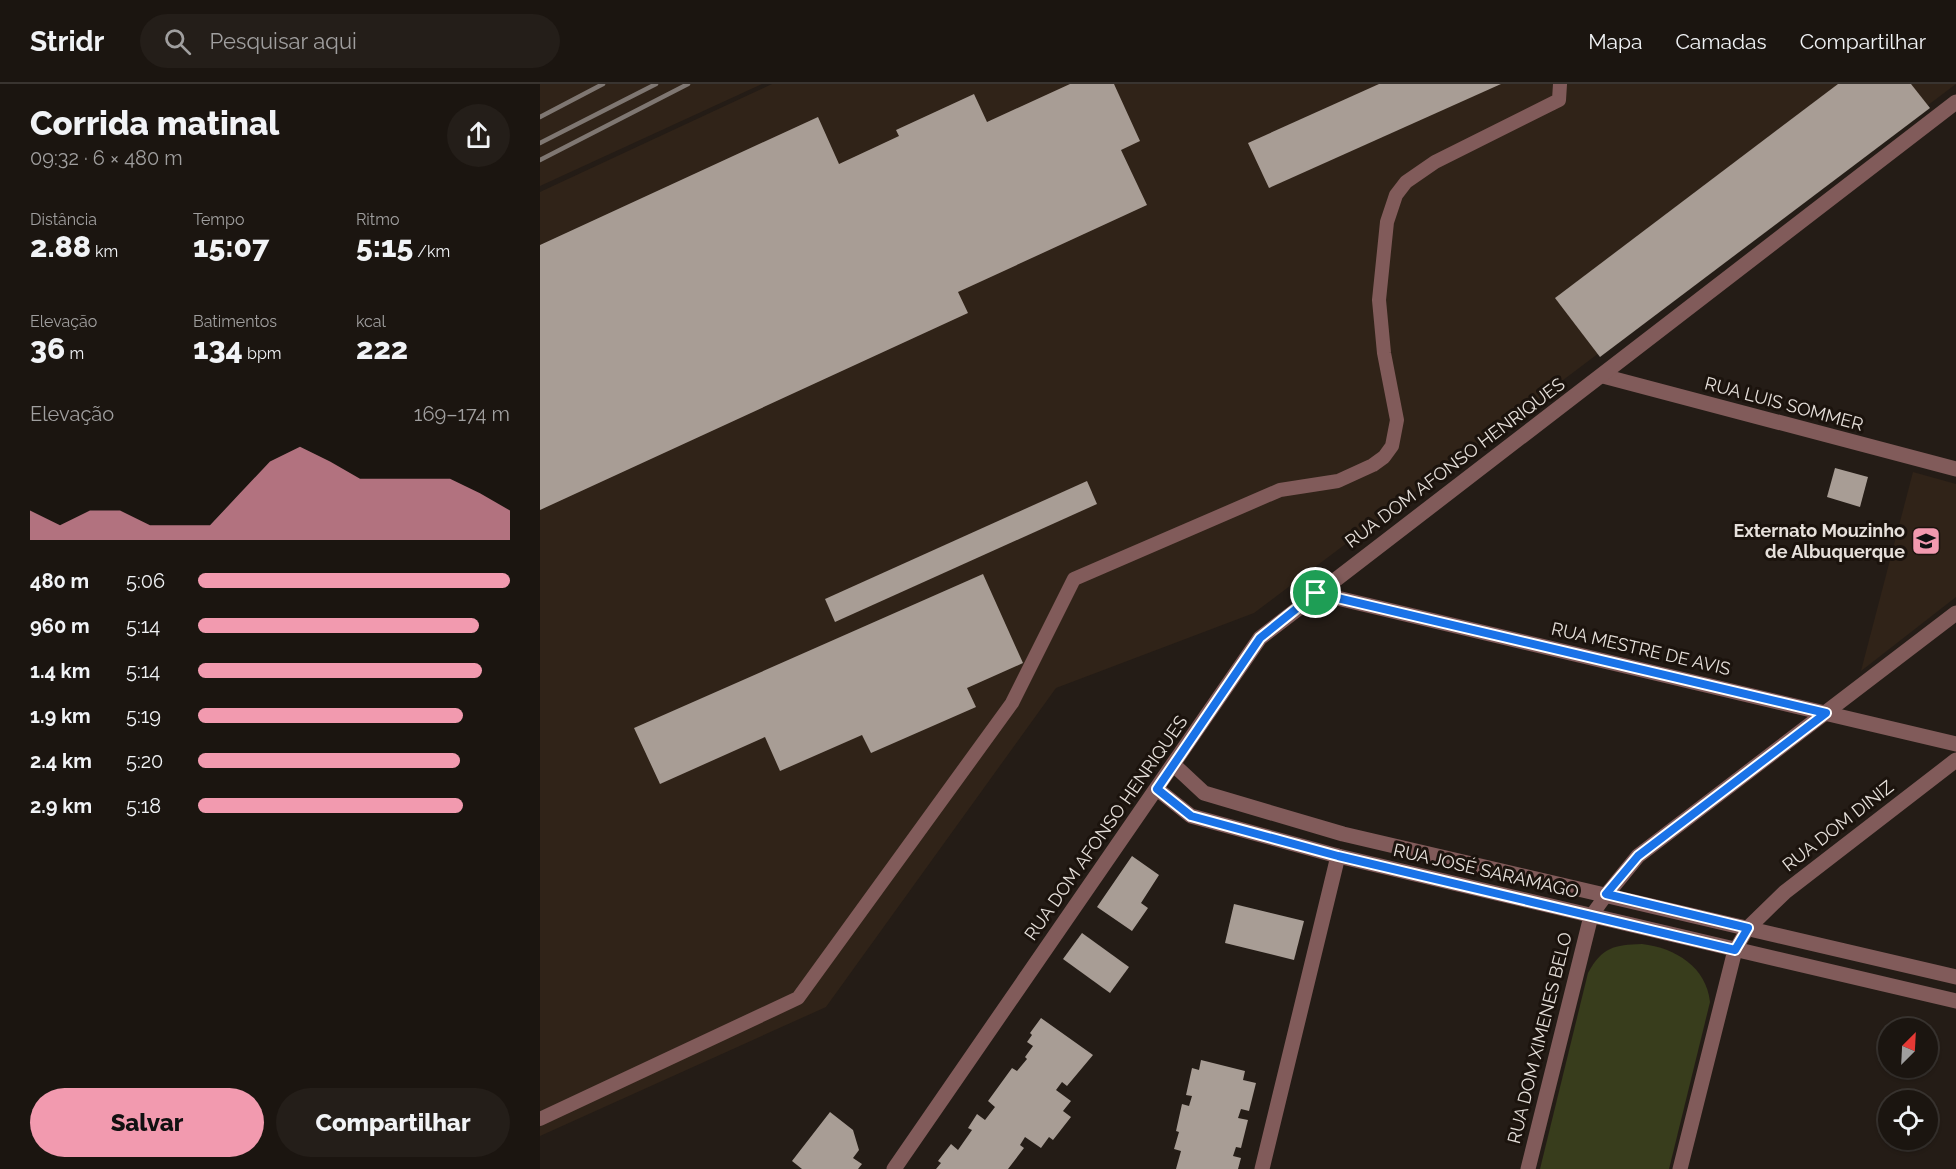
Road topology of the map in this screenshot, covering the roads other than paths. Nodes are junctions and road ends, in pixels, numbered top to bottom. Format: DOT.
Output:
graph roads {
  1 [pos="1560,84"];
  2 [pos="1956,102"];
  3 [pos="1603,376"];
  4 [pos="1956,469"];
  5 [pos="1316,593"];
  6 [pos="1956,613"];
  7 [pos="1826,713"];
  8 [pos="1956,744"];
  9 [pos="1956,760"];
  10 [pos="1174,765"];
  11 [pos="1157,789"];
  12 [pos="1343,834"];
  13 [pos="1338,856"];
  14 [pos="1606,894"];
  15 [pos="1591,915"];
  16 [pos="1748,928"];
  17 [pos="1735,950"];
  18 [pos="1956,977"];
  19 [pos="1956,1001"];
  20 [pos="540,1119"];
  21 [pos="894,1169"];
  22 [pos="1262,1169"];
  23 [pos="1528,1169"];
  24 [pos="1680,1169"];
  1 -- 20 [label="lane"];
  2 -- 3 [label="street, RUA DOM AFONSO HENRIQUES"];
  3 -- 4 [label="street, RUA LUIS SOMMER"];
  3 -- 5 [label="street, RUA DOM AFONSO HENRIQUES"];
  5 -- 7 [label="street, RUA MESTRE DE AVIS"];
  5 -- 10 [label="street, RUA DOM AFONSO HENRIQUES"];
  6 -- 7 [label="street"];
  7 -- 8 [label="street, RUA MESTRE DE AVIS"];
  7 -- 14 [label="street"];
  9 -- 16 [label="street, RUA DOM DINIZ"];
  10 -- 11 [label="street, RUA DOM AFONSO HENRIQUES"];
  10 -- 12 [label="street, RUA JOSÉ SARAMAGO"];
  11 -- 13 [label="street, RUA JOSÉ SARAMAGO"];
  11 -- 21 [label="street, RUA DOM AFONSO HENRIQUES"];
  12 -- 13 [label="lane"];
  12 -- 14 [label="street, RUA JOSÉ SARAMAGO"];
  13 -- 15 [label="street, RUA JOSÉ SARAMAGO"];
  13 -- 22 [label="street"];
  14 -- 15 [label="lane"];
  14 -- 16 [label="street, RUA JOSÉ SARAMAGO"];
  15 -- 17 [label="street, RUA JOSÉ SARAMAGO"];
  15 -- 23 [label="street, RUA DOM XIMENES BELO"];
  16 -- 17 [label="lane"];
  16 -- 18 [label="street, RUA JOSÉ SARAMAGO"];
  17 -- 19 [label="street, RUA JOSÉ SARAMAGO"];
  17 -- 24 [label="street"];
}
